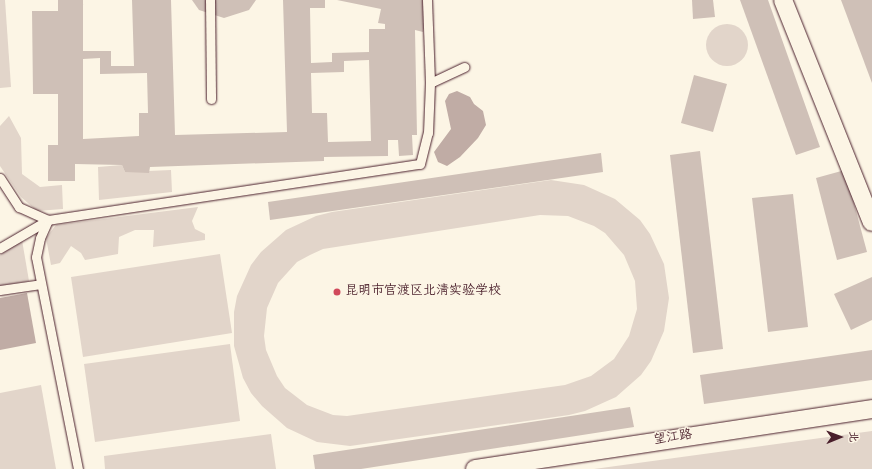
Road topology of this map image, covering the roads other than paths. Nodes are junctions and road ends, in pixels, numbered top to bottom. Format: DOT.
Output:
graph roads {
  1 [pos="210,0"];
  2 [pos="427,0"];
  3 [pos="783,0"];
  4 [pos="464,67"];
  5 [pos="430,83"];
  6 [pos="211,99"];
  7 [pos="0,178"];
  8 [pos="870,213"];
  9 [pos="48,220"];
  10 [pos="0,248"];
  11 [pos="41,284"];
  12 [pos="0,290"];
  13 [pos="872,409"];
  14 [pos="78,469"];
  15 [pos="475,469"];
  1 -- 6 [label="lane"];
  2 -- 5 [label="lane"];
  3 -- 8 [label="street"];
  4 -- 5 [label="lane"];
  5 -- 9 [label="lane"];
  7 -- 9 [label="lane"];
  9 -- 10 [label="lane"];
  9 -- 11 [label="lane"];
  11 -- 12 [label="lane"];
  11 -- 14 [label="lane"];
  13 -- 15 [label="street, 望江路"];
}
